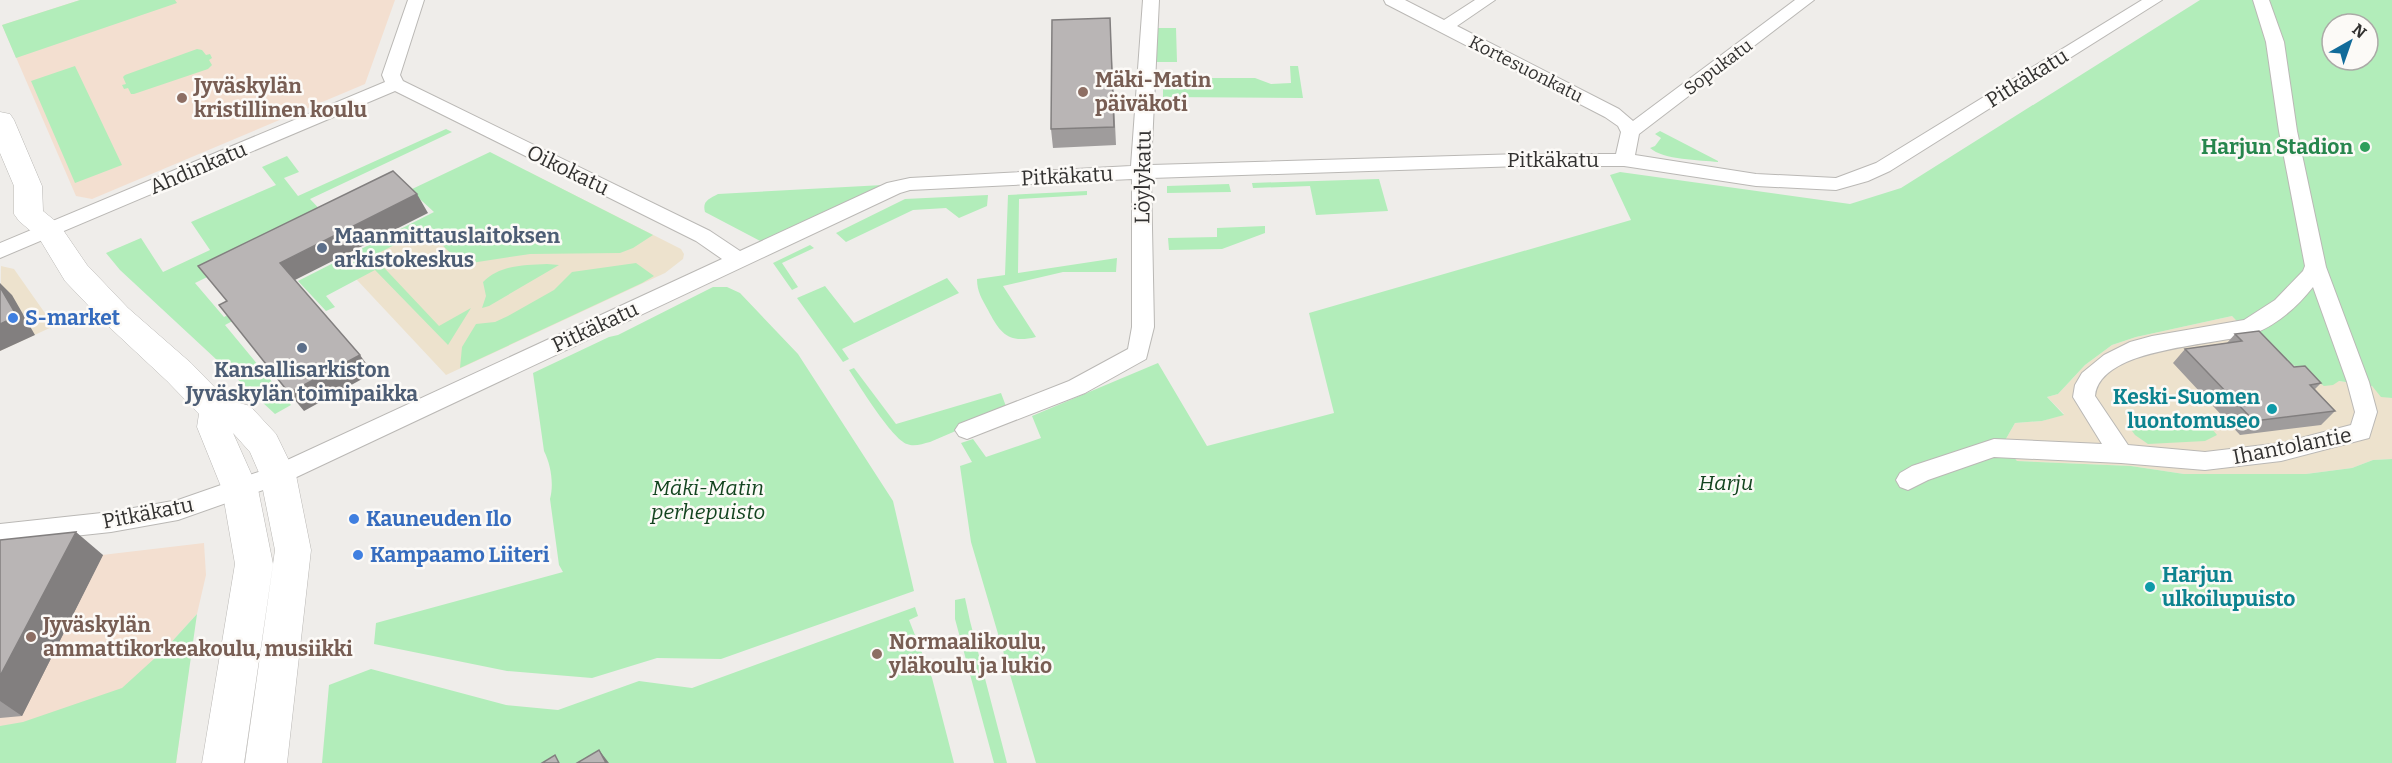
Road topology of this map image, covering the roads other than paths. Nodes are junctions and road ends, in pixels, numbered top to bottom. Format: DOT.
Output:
graph roads {
  1 [pos="416,0"];
  2 [pos="1151,0"];
  3 [pos="1392,0"];
  4 [pos="1487,0"];
  5 [pos="1806,0"];
  6 [pos="2154,0"];
  7 [pos="2261,0"];
  8 [pos="1444,27"];
  9 [pos="395,84"];
  10 [pos="0,120"];
  11 [pos="1630,132"];
  12 [pos="1624,160"];
  13 [pos="1142,172"];
  14 [pos="50,231"];
  15 [pos="0,251"];
  16 [pos="738,260"];
  17 [pos="2316,267"];
  18 [pos="216,410"];
  19 [pos="967,430"];
  20 [pos="2121,454"];
  21 [pos="278,475"];
  22 [pos="1908,480"];
  23 [pos="240,489"];
  24 [pos="0,534"];
  25 [pos="223,763"];
  26 [pos="266,763"];
  1 -- 9 [label="street"];
  2 -- 13 [label="street, Löylykatu"];
  3 -- 8 [label="street, Kortesuonkatu"];
  4 -- 8 [label="street"];
  5 -- 11 [label="street, Sopukatu"];
  6 -- 12 [label="street, Pitkäkatu"];
  7 -- 17 [label="street, Ihantolantie"];
  8 -- 11 [label="street, Kortesuonkatu"];
  9 -- 14 [label="street, Ahdinkatu"];
  9 -- 16 [label="street, Oikokatu"];
  10 -- 14 [label="main road"];
  11 -- 12 [label="street"];
  12 -- 13 [label="street, Pitkäkatu"];
  13 -- 16 [label="street, Pitkäkatu"];
  13 -- 19 [label="street, Löylykatu"];
  14 -- 15 [label="street, Ahdinkatu"];
  14 -- 18 [label="main road"];
  16 -- 21 [label="street, Pitkäkatu"];
  17 -- 20 [label="street"];
  17 -- 20 [label="street, Ihantolantie"];
  18 -- 21 [label="main road"];
  18 -- 23 [label="main road"];
  20 -- 22 [label="street, Ihantolantie"];
  21 -- 23 [label="street, Pitkäkatu"];
  21 -- 26 [label="main road"];
  23 -- 24 [label="street, Pitkäkatu"];
  23 -- 25 [label="main road"];
}
